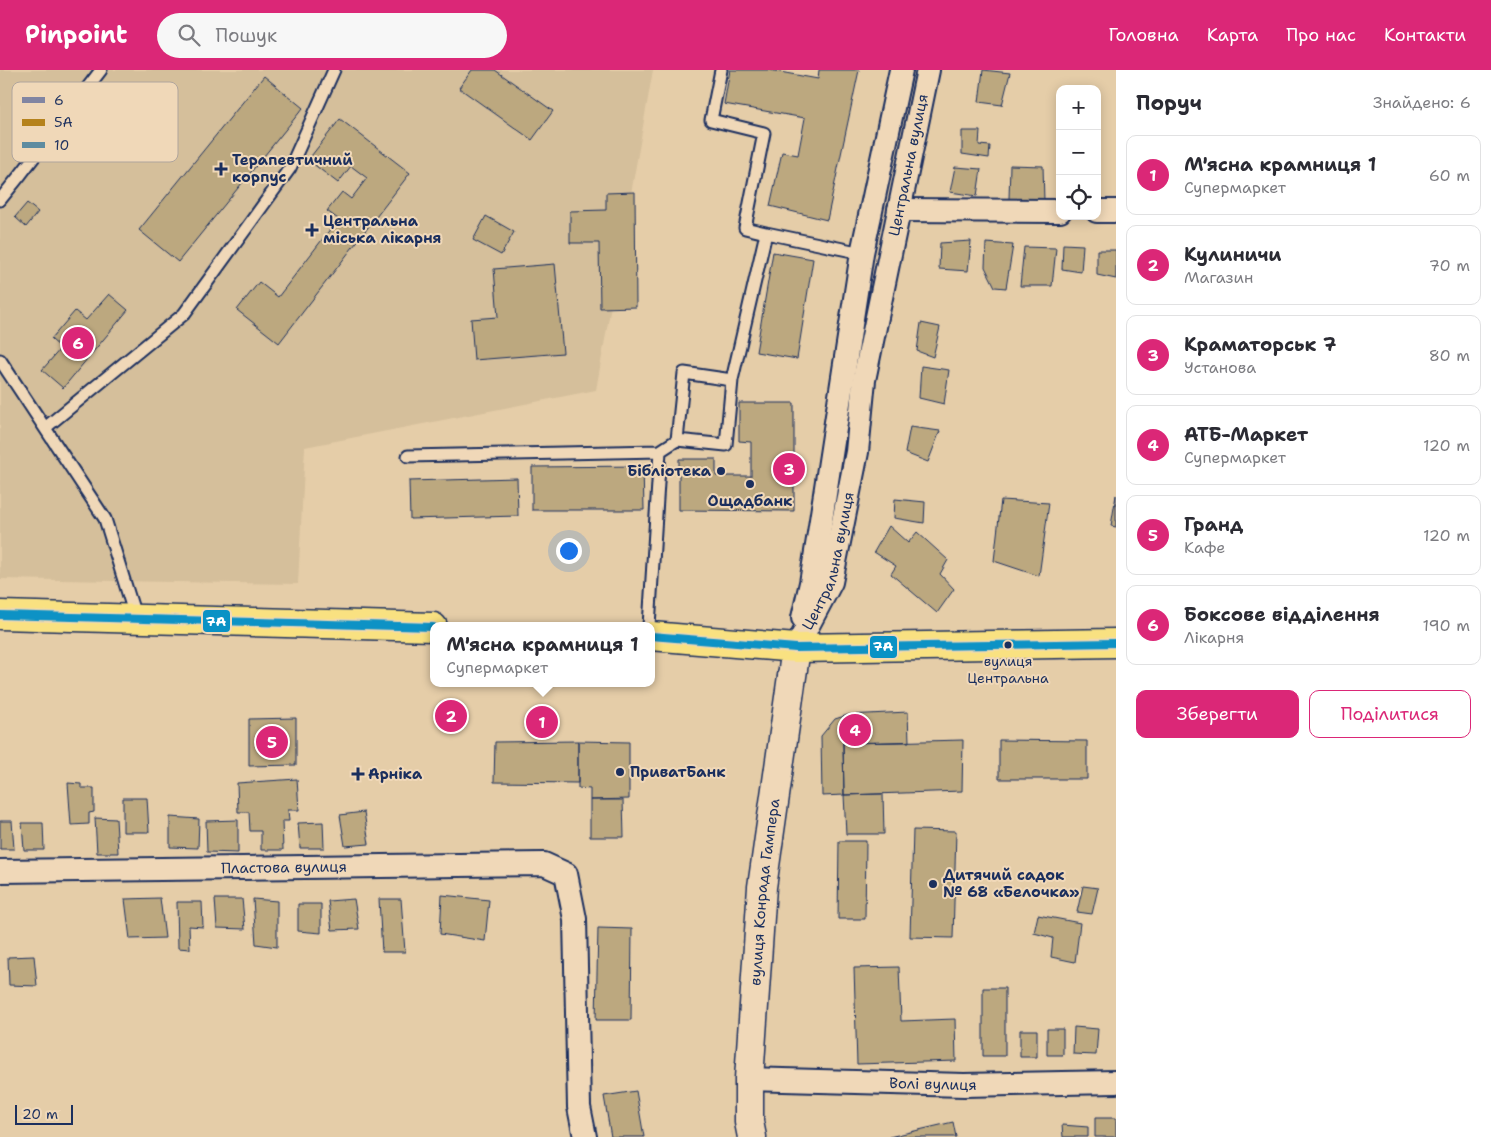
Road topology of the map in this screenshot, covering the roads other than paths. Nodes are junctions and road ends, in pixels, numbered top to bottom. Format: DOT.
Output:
graph roads {
  1 [pos="100,70"];
  2 [pos="334,70"];
  3 [pos="721,70"];
  4 [pos="901,70"];
  5 [pos="928,70"];
  6 [pos="91,82"];
  7 [pos="30,162"];
  8 [pos="0,200"];
  9 [pos="899,210"];
  10 [pos="1056,211"];
  11 [pos="1101,211"];
  12 [pos="1116,211"];
  13 [pos="766,233"];
  14 [pos="862,253"];
  15 [pos="0,360"];
  16 [pos="732,380"];
  17 [pos="45,428"];
  18 [pos="676,440"];
  19 [pos="660,451"];
  20 [pos="408,456"];
  21 [pos="0,615"];
  22 [pos="136,620"];
  23 [pos="650,622"];
  24 [pos="430,627"];
  25 [pos="655,636"];
  26 [pos="1116,643"];
  27 [pos="796,648"];
  28 [pos="0,870"];
  29 [pos="749,1079"];
  30 [pos="1116,1082"];
  31 [pos="585,1137"];
  32 [pos="752,1137"];
  1 -- 6 [label="lane"];
  2 -- 17 [label="lane"];
  3 -- 13 [label="lane"];
  4 -- 14 [label="street, Центральна вулиця"];
  5 -- 9 [label="street, Центральна вулиця"];
  7 -- 8 [label="lane"];
  9 -- 10 [label="street"];
  9 -- 27 [label="street, Центральна вулиця"];
  11 -- 12 [label="street"];
  13 -- 14 [label="lane"];
  13 -- 16 [label="lane"];
  14 -- 27 [label="street, Центральна вулиця"];
  15 -- 17 [label="lane"];
  16 -- 18 [label="lane"];
  16 -- 18 [label="lane"];
  17 -- 22 [label="lane"];
  18 -- 19 [label="lane"];
  19 -- 20 [label="lane"];
  19 -- 23 [label="lane"];
  21 -- 22 [label="main road"];
  22 -- 24 [label="main road"];
  25 -- 27 [label="main road"];
  26 -- 27 [label="main road"];
  27 -- 29 [label="main road, вулиця Конрада Гампера"];
  28 -- 31 [label="street, Пластова вулиця"];
  29 -- 30 [label="street, Волі вулиця"];
  29 -- 32 [label="main road, вулиця Конрада Гампера"];
}
